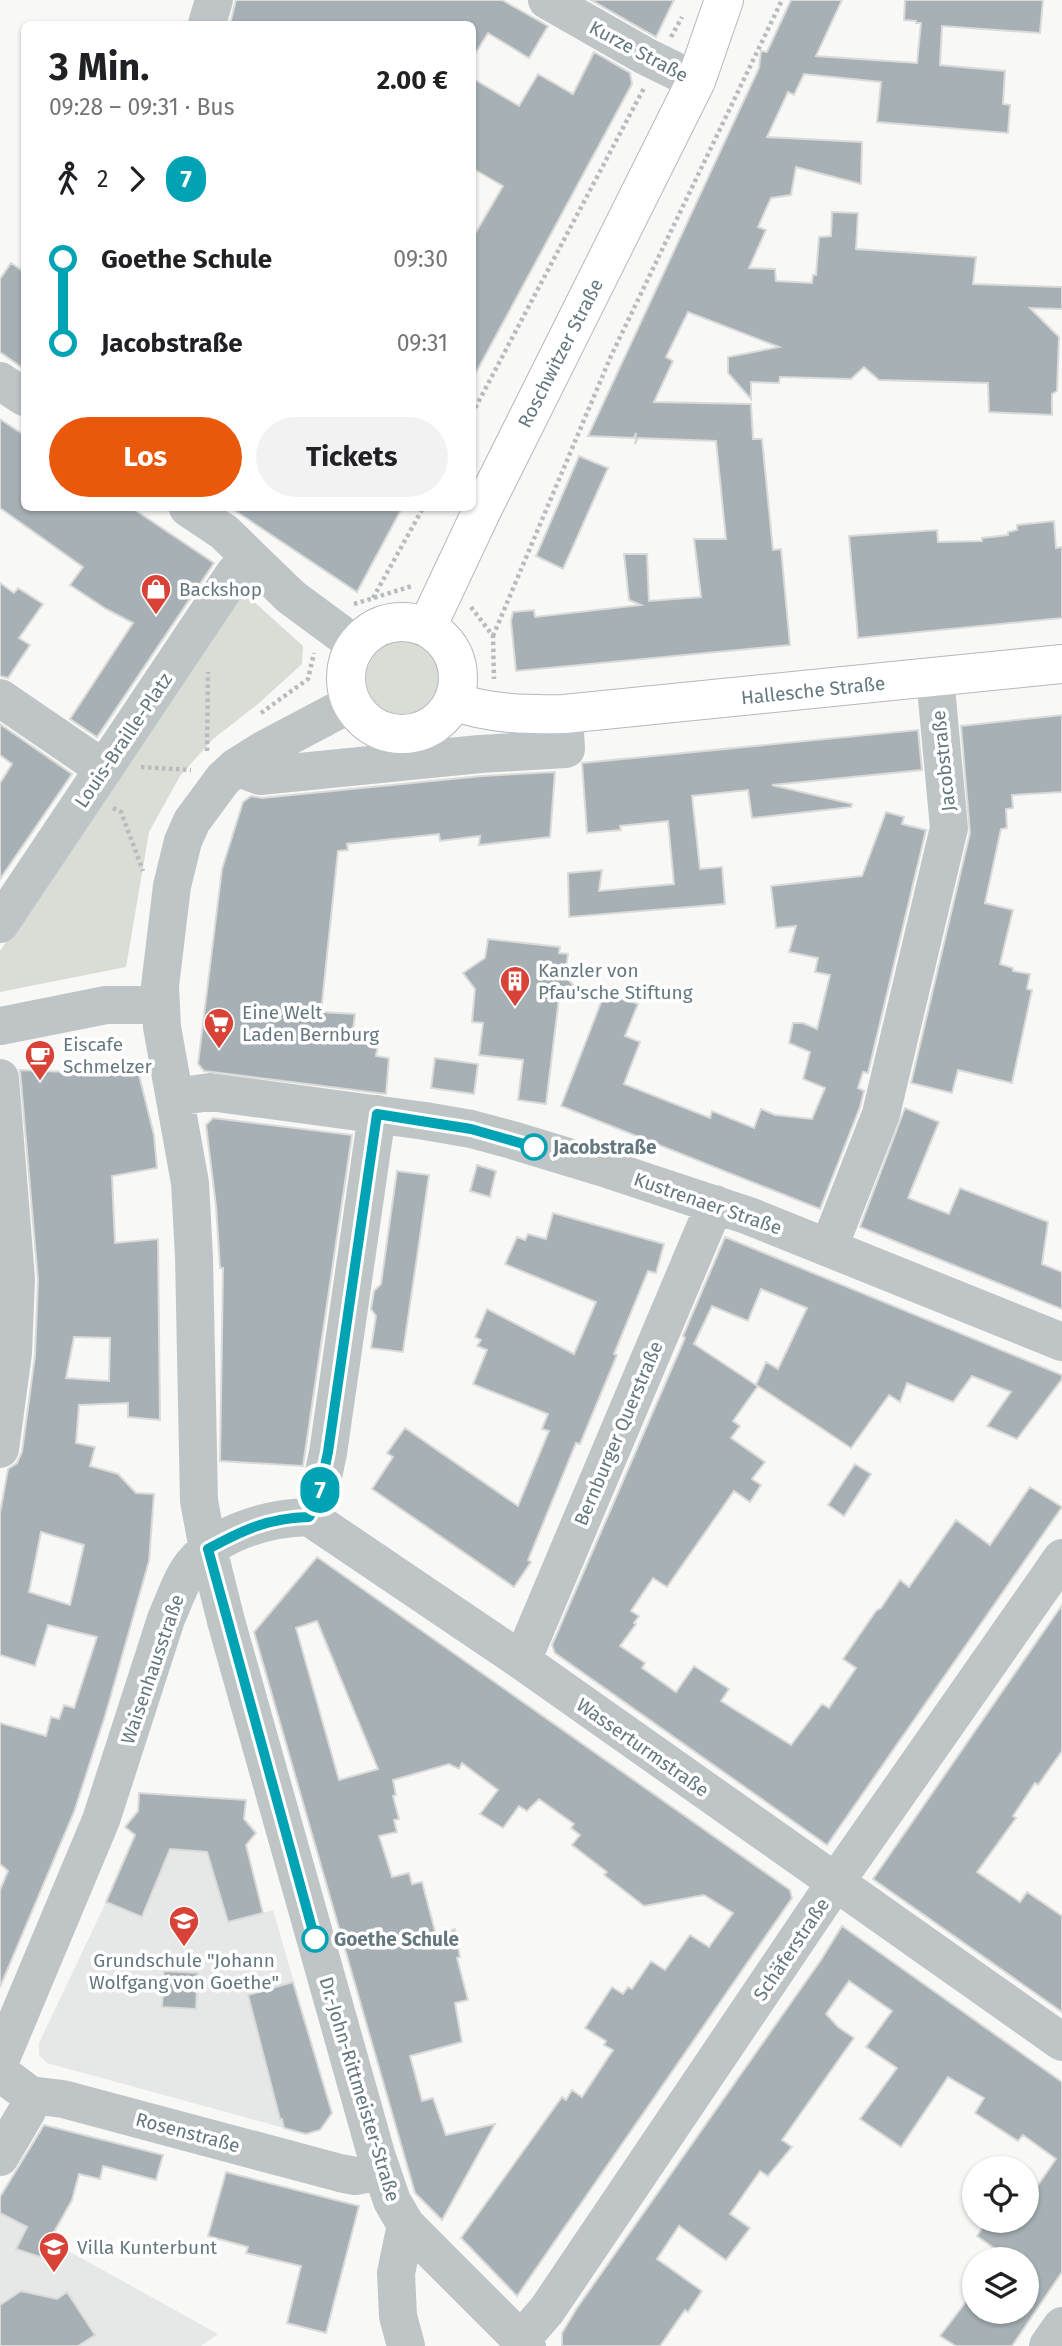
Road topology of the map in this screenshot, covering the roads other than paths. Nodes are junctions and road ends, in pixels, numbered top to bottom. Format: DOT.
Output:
graph roads {
  1 [pos="214,0"];
  2 [pos="547,0"];
  3 [pos="724,0"];
  4 [pos="752,0"];
  5 [pos="208,21"];
  6 [pos="696,81"];
  7 [pos="0,381"];
  8 [pos="21,395"];
  9 [pos="193,511"];
  10 [pos="249,558"];
  11 [pos="427,627"];
  12 [pos="356,645"];
  13 [pos="1062,664"];
  14 [pos="935,677"];
  15 [pos="0,698"];
  16 [pos="453,701"];
  17 [pos="352,703"];
  18 [pos="564,714"];
  19 [pos="221,761"];
  20 [pos="96,781"];
  21 [pos="0,924"];
  22 [pos="160,1005"];
  23 [pos="0,1026"];
  24 [pos="0,1078"];
  25 [pos="175,1097"];
  26 [pos="377,1114"];
  27 [pos="715,1204"];
  28 [pos="828,1247"];
  29 [pos="1062,1342"];
  30 [pos="0,1449"];
  31 [pos="309,1517"];
  32 [pos="208,1549"];
  33 [pos="1062,1558"];
  34 [pos="522,1661"];
  35 [pos="835,1883"];
  36 [pos="1062,2042"];
  37 [pos="0,2061"];
  38 [pos="15,2085"];
  39 [pos="0,2157"];
  40 [pos="381,2171"];
  41 [pos="406,2225"];
  42 [pos="1062,2326"];
  43 [pos="524,2343"];
  44 [pos="406,2346"];
  45 [pos="1048,2346"];
  1 -- 5 [label="street"];
  2 -- 6 [label="street, Kurze Straße"];
  3 -- 6 [label="main road, Roschwitzer Straße"];
  4 -- 6 [label="main road, Roschwitzer Straße"];
  6 -- 11 [label="main road, Roschwitzer Straße"];
  7 -- 8 [label="street"];
  9 -- 10 [label="street"];
  10 -- 12 [label="street"];
  10 -- 20 [label="street, Louis-Braille-Platz"];
  11 -- 12 [label="main road"];
  11 -- 16 [label="main road"];
  12 -- 17 [label="main road"];
  13 -- 14 [label="main road, Hallesche Straße"];
  14 -- 18 [label="main road, Hallesche Straße"];
  14 -- 28 [label="street, Jacobstraße"];
  15 -- 20 [label="street"];
  16 -- 17 [label="main road"];
  16 -- 18 [label="main road, Hallesche Straße"];
  17 -- 19 [label="street"];
  18 -- 19 [label="street"];
  19 -- 22 [label="street"];
  20 -- 21 [label="street, Louis-Braille-Platz"];
  22 -- 23 [label="street"];
  22 -- 25 [label="street"];
  24 -- 30 [label="street"];
  25 -- 26 [label="street, Kustrenaer Straße"];
  25 -- 32 [label="street"];
  26 -- 27 [label="street, Kustrenaer Straße"];
  26 -- 31 [label="street"];
  27 -- 28 [label="street, Kustrenaer Straße"];
  27 -- 34 [label="street, Bernburger Querstraße"];
  28 -- 29 [label="street, Kustrenaer Straße"];
  31 -- 32 [label="street"];
  31 -- 34 [label="street, Wasserturmstraße"];
  32 -- 37 [label="street, Waisenhausstraße"];
  32 -- 40 [label="street, Dr.-John-Rittmeister-Straße"];
  33 -- 35 [label="street, Schäferstraße"];
  34 -- 35 [label="street, Wasserturmstraße"];
  35 -- 36 [label="street, Wasserturmstraße"];
  35 -- 43 [label="street, Schäferstraße"];
  38 -- 39 [label="street"];
  38 -- 40 [label="street, Rosenstraße"];
  40 -- 41 [label="street, Dr.-John-Rittmeister-Straße"];
  41 -- 43 [label="street"];
  41 -- 44 [label="street, Dr.-John-Rittmeister-Straße"];
  42 -- 45 [label="street"];
}
